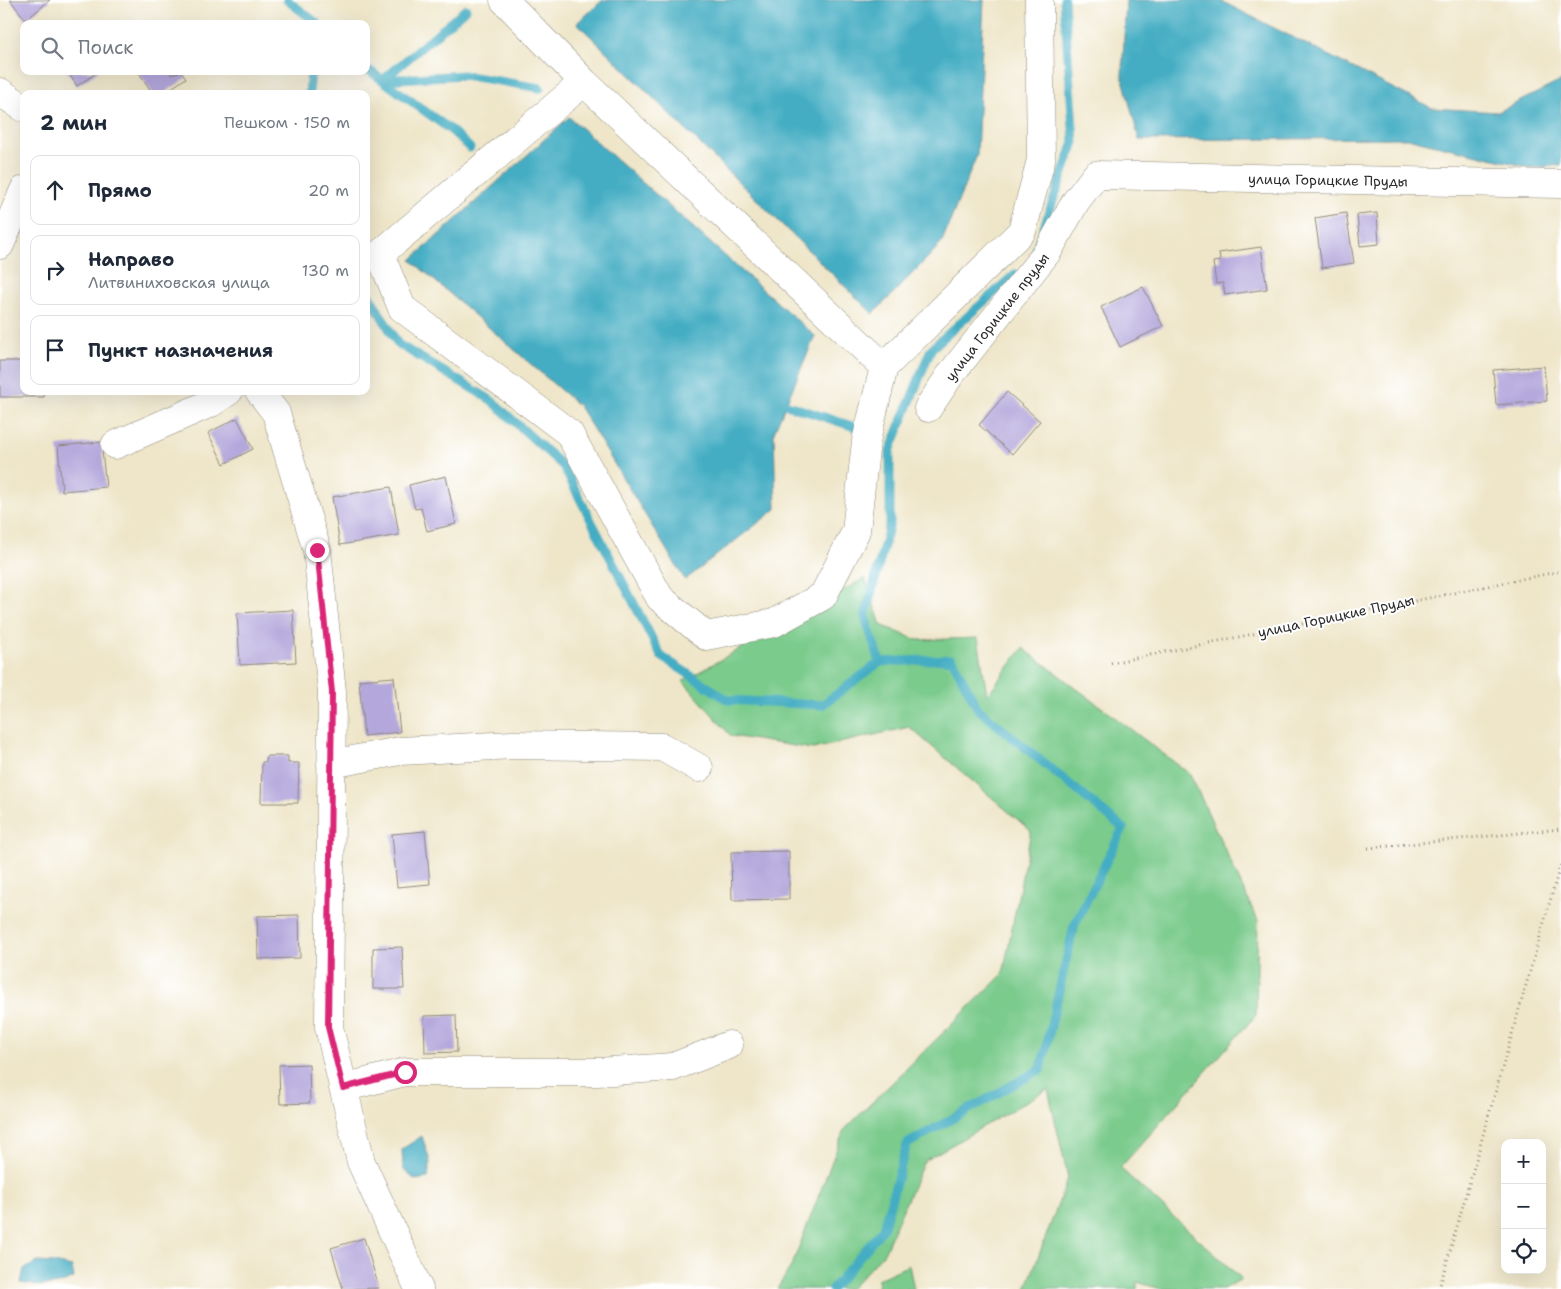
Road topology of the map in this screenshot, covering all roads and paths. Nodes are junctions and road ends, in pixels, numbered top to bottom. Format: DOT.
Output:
graph roads {
  1 [pos="504,0"];
  2 [pos="1039,0"];
  3 [pos="584,82"];
  4 [pos="0,92"];
  5 [pos="20,105"];
  6 [pos="1096,175"];
  7 [pos="1561,184"];
  8 [pos="20,199"];
  9 [pos="0,245"];
  10 [pos="884,367"];
  11 [pos="223,395"];
  12 [pos="262,395"];
  13 [pos="928,408"];
  14 [pos="115,445"];
  15 [pos="1561,571"];
  16 [pos="1111,663"];
  17 [pos="332,764"];
  18 [pos="699,768"];
  19 [pos="1561,829"];
  20 [pos="1368,848"];
  21 [pos="1561,863"];
  22 [pos="729,1045"];
  23 [pos="343,1088"];
  24 [pos="419,1289"];
  25 [pos="1439,1289"];
  1 -- 3 [label="street"];
  2 -- 10 [label="street"];
  3 -- 10 [label="street"];
  3 -- 10 [label="street"];
  4 -- 5 [label="street"];
  6 -- 7 [label="street, улица Горицкие Пруды"];
  6 -- 13 [label="street, улица Горицкие пруды"];
  8 -- 9 [label="street"];
  11 -- 14 [label="street"];
  12 -- 17 [label="street"];
  15 -- 16 [label="path, улица Горицкие Пруды"];
  17 -- 18 [label="street"];
  17 -- 23 [label="street"];
  19 -- 20 [label="path"];
  21 -- 25 [label="path"];
  22 -- 23 [label="street"];
  23 -- 24 [label="street"];
}
